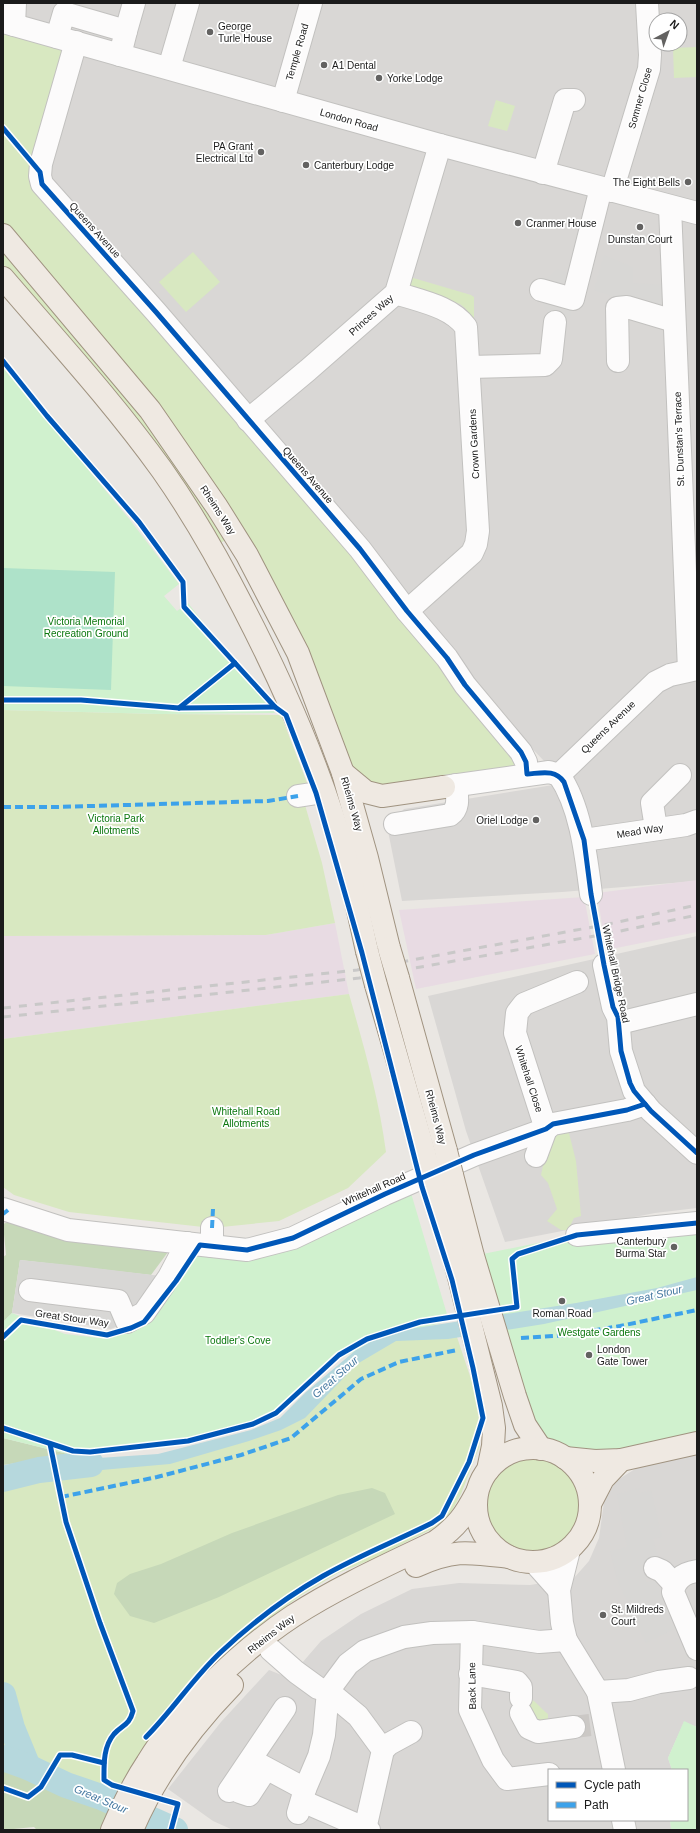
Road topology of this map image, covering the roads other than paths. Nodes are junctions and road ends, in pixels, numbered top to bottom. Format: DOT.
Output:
graph roads {
  1 [pos="15,3"];
  2 [pos="134,3"];
  3 [pos="188,3"];
  4 [pos="311,3"];
  5 [pos="647,3"];
  6 [pos="66,8"];
  7 [pos="9,24"];
  8 [pos="126,31"];
  9 [pos="67,40"];
  10 [pos="120,55"];
  11 [pos="169,68"];
  12 [pos="574,100"];
  13 [pos="283,101"];
  14 [pos="440,145"];
  15 [pos="543,173"];
  16 [pos="606,190"];
  17 [pos="670,207"];
  18 [pos="697,213"];
  19 [pos="3,235"];
  20 [pos="3,278"];
  21 [pos="541,290"];
  22 [pos="396,293"];
  23 [pos="674,321"];
  24 [pos="555,322"];
  25 [pos="618,361"];
  26 [pos="470,367"];
  27 [pos="248,420"];
  28 [pos="406,611"];
  29 [pos="693,670"];
  30 [pos="343,773"];
  31 [pos="527,774"];
  32 [pos="559,775"];
  33 [pos="680,775"];
  34 [pos="450,786"];
  35 [pos="324,792"];
  36 [pos="298,796"];
  37 [pos="697,821"];
  38 [pos="395,824"];
  39 [pos="656,828"];
  40 [pos="584,840"];
  41 [pos="590,894"];
  42 [pos="604,965"];
  43 [pos="577,982"];
  44 [pos="697,1004"];
  45 [pos="619,1023"];
  46 [pos="645,1104"];
  47 [pos="546,1129"];
  48 [pos="697,1153"];
  49 [pos="436,1155"];
  50 [pos="536,1156"];
  51 [pos="3,1209"];
  52 [pos="697,1223"];
  53 [pos="579,1229"];
  54 [pos="187,1243"];
  55 [pos="469,1275"];
  56 [pos="30,1290"];
  57 [pos="697,1443"];
  58 [pos="541,1449"];
  59 [pos="565,1458"];
  60 [pos="621,1460"];
  61 [pos="488,1470"];
  62 [pos="478,1492"];
  63 [pos="590,1504"];
  64 [pos="569,1550"];
  65 [pos="509,1557"];
  66 [pos="535,1563"];
  67 [pos="655,1568"];
  68 [pos="697,1571"];
  69 [pos="674,1584"];
  70 [pos="559,1590"];
  71 [pos="472,1632"];
  72 [pos="566,1640"];
  73 [pos="697,1649"];
  74 [pos="271,1650"];
  75 [pos="470,1674"];
  76 [pos="689,1678"];
  77 [pos="328,1691"];
  78 [pos="598,1692"];
  79 [pos="285,1708"];
  80 [pos="590,1725"];
  81 [pos="411,1732"];
  82 [pos="383,1750"];
  83 [pos="259,1765"];
  84 [pos="613,1769"];
  85 [pos="548,1774"];
  86 [pos="144,1785"];
  87 [pos="234,1791"];
  88 [pos="302,1801"];
  89 [pos="125,1824"];
  90 [pos="367,1829"];
  1 -- 7 [label="street"];
  2 -- 8 [label="street"];
  3 -- 11 [label="street"];
  4 -- 13 [label="street, Temple Road"];
  5 -- 16 [label="street, Somner Close"];
  6 -- 8 [label="street"];
  6 -- 9 [label="street, Queens Avenue"];
  7 -- 9 [label="street, London Road"];
  8 -- 10 [label="street"];
  9 -- 10 [label="street, London Road"];
  9 -- 27 [label="street, Queens Avenue"];
  10 -- 11 [label="street, London Road"];
  11 -- 13 [label="street, London Road"];
  12 -- 15 [label="street"];
  13 -- 14 [label="street, London Road"];
  14 -- 15 [label="street, London Road"];
  14 -- 22 [label="street, Princes Way"];
  15 -- 16 [label="street, London Road"];
  16 -- 17 [label="street, London Road"];
  16 -- 21 [label="street, Somner Close"];
  17 -- 18 [label="street, London Road"];
  17 -- 23 [label="street, St. Dunstan's Terrace"];
  19 -- 30 [label="main road, Rheims Way"];
  20 -- 35 [label="main road, Rheims Way"];
  22 -- 26 [label="street, Crown Gardens"];
  22 -- 27 [label="street, Princes Way"];
  23 -- 25 [label="street"];
  23 -- 29 [label="street, St. Dunstan's Terrace"];
  24 -- 26 [label="street"];
  26 -- 28 [label="street, Crown Gardens"];
  27 -- 28 [label="street, Queens Avenue"];
  28 -- 31 [label="street, Queens Avenue"];
  29 -- 32 [label="street, Queens Avenue"];
  30 -- 34 [label="main road"];
  30 -- 49 [label="main road, Rheims Way, bridge"];
  31 -- 32 [label="street"];
  31 -- 34 [label="street"];
  32 -- 40 [label="street"];
  33 -- 39 [label="street"];
  34 -- 38 [label="street"];
  35 -- 36 [label="street"];
  35 -- 49 [label="main road, Rheims Way, bridge"];
  37 -- 39 [label="street, Mead Way"];
  39 -- 40 [label="street, Mead Way"];
  40 -- 41 [label="street"];
  42 -- 45 [label="street, Whitehall Bridge Road"];
  43 -- 47 [label="street, Whitehall Close"];
  44 -- 45 [label="street"];
  45 -- 46 [label="street, Whitehall Bridge Road"];
  46 -- 47 [label="street, Whitehall Road"];
  46 -- 48 [label="street, Whitehall Bridge Road"];
  47 -- 50 [label="street"];
  47 -- 54 [label="street, Whitehall Road"];
  49 -- 55 [label="main road, Rheims Way, bridge"];
  51 -- 54 [label="street, Whitehall Road"];
  52 -- 53 [label="street"];
  54 -- 56 [label="street"];
  55 -- 58 [label="main road, Rheims Way"];
  55 -- 61 [label="main road, Rheims Way"];
  57 -- 60 [label="main road"];
  58 -- 59 [label="main road"];
  58 -- 61 [label="main road"];
  59 -- 60 [label="main road"];
  59 -- 63 [label="main road"];
  60 -- 63 [label="main road"];
  61 -- 62 [label="main road"];
  62 -- 65 [label="main road"];
  62 -- 86 [label="main road, Rheims Way"];
  63 -- 64 [label="main road"];
  64 -- 66 [label="main road"];
  64 -- 70 [label="street"];
  65 -- 66 [label="main road"];
  65 -- 74 [label="main road, Rheims Way"];
  66 -- 70 [label="street"];
  67 -- 69 [label="street"];
  68 -- 69 [label="street"];
  69 -- 73 [label="street"];
  70 -- 72 [label="street"];
  71 -- 72 [label="street"];
  71 -- 75 [label="street, Back Lane"];
  71 -- 77 [label="street"];
  72 -- 78 [label="street"];
  74 -- 77 [label="street"];
  74 -- 86 [label="main road, Rheims Way"];
  75 -- 80 [label="street"];
  75 -- 85 [label="street, Back Lane"];
  76 -- 78 [label="street"];
  77 -- 82 [label="street"];
  77 -- 88 [label="street"];
  78 -- 80 [label="street"];
  79 -- 83 [label="street"];
  80 -- 84 [label="street"];
  81 -- 82 [label="street"];
  82 -- 90 [label="street"];
  83 -- 87 [label="street"];
  83 -- 88 [label="street"];
  86 -- 89 [label="main road, Rheims Way"];
  88 -- 90 [label="street"];
}
